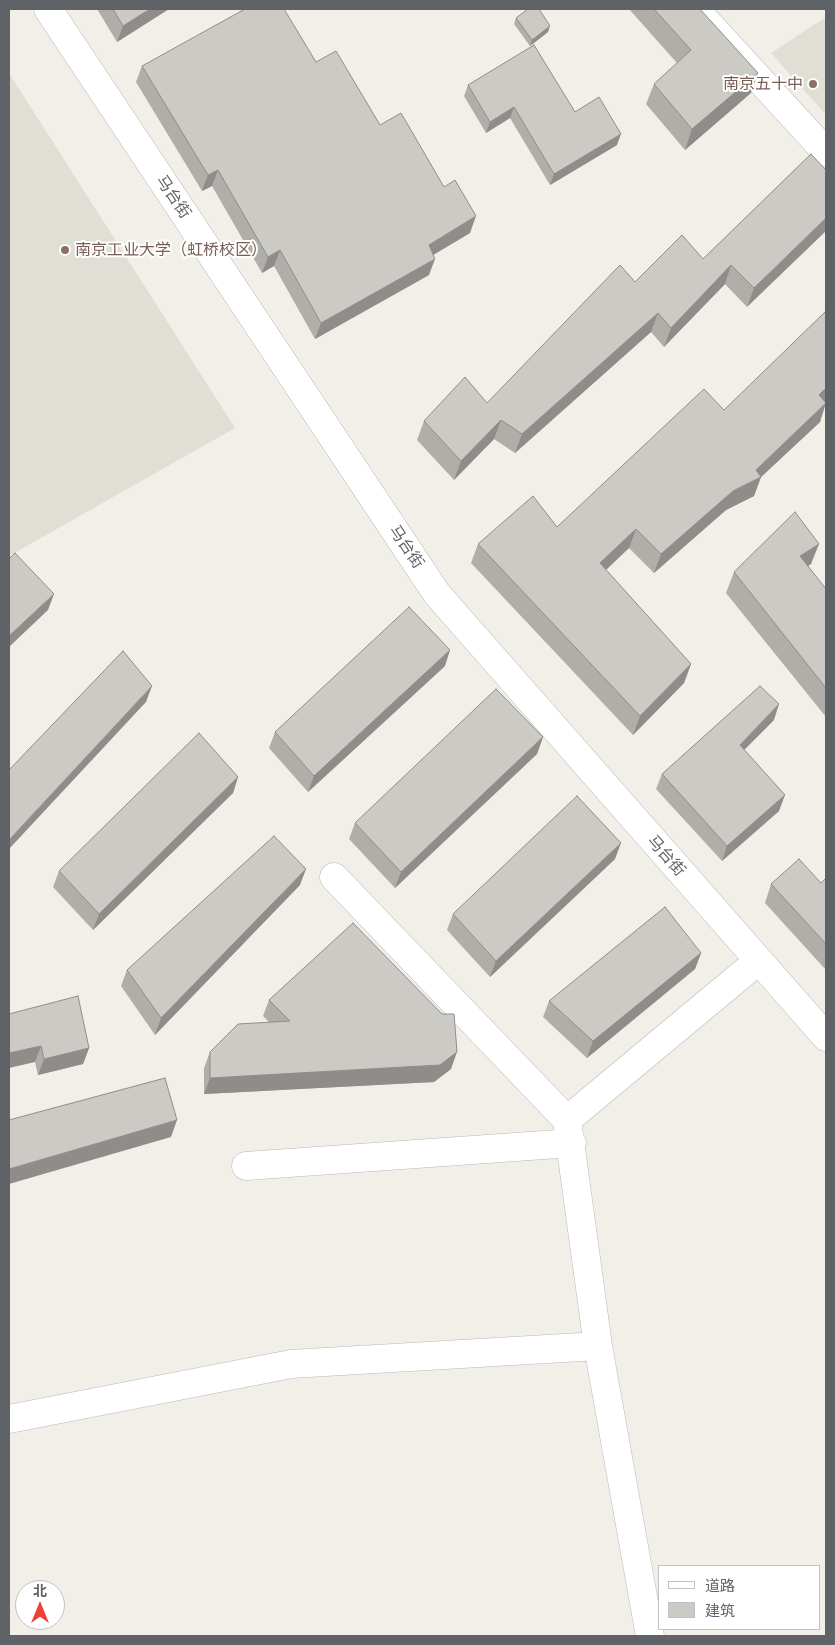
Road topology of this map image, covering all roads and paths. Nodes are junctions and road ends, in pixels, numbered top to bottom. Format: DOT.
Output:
graph roads {
  1 [pos="48,9"];
  2 [pos="695,9"];
  3 [pos="826,152"];
  4 [pos="334,877"];
  5 [pos="758,961"];
  6 [pos="826,1037"];
  7 [pos="570,1132"];
  8 [pos="246,1166"];
  9 [pos="598,1346"];
  10 [pos="9,1419"];
  11 [pos="650,1636"];
  1 -- 5 [label="street, 马台街"];
  2 -- 3 [label="street"];
  4 -- 7 [label="street"];
  5 -- 6 [label="street, 马台街"];
  5 -- 7 [label="street"];
  7 -- 8 [label="street"];
  7 -- 9 [label="street"];
  9 -- 10 [label="street"];
  9 -- 11 [label="street"];
}
